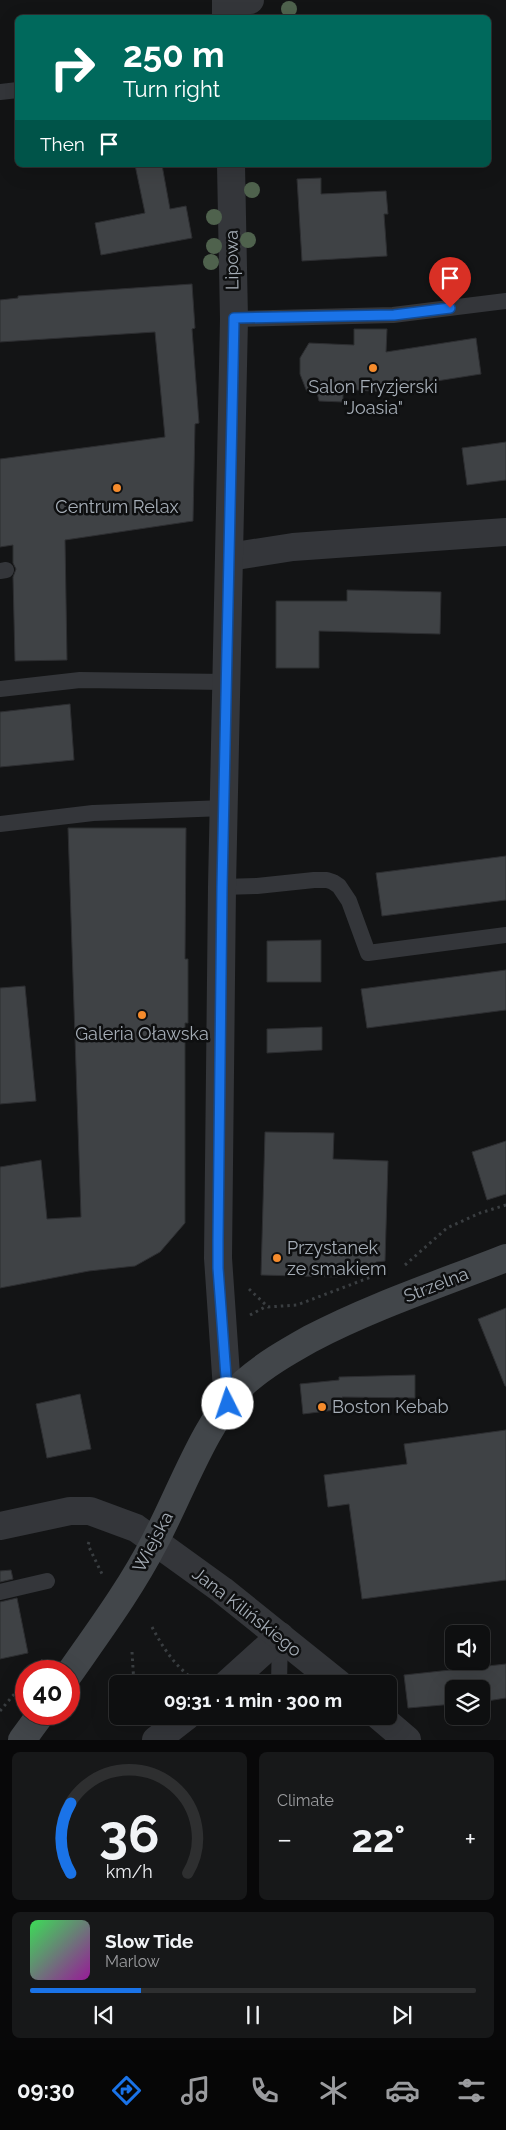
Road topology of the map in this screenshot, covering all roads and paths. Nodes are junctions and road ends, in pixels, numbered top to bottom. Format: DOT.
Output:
graph roads {
  1 [pos="15,90"];
  2 [pos="0,92"];
  3 [pos="231,167"];
  4 [pos="506,301"];
  5 [pos="234,318"];
  6 [pos="506,532"];
  7 [pos="230,557"];
  8 [pos="226,682"];
  9 [pos="0,689"];
  10 [pos="224,808"];
  11 [pos="0,824"];
  12 [pos="222,887"];
  13 [pos="506,935"];
  14 [pos="506,1205"];
  15 [pos="506,1258"];
  16 [pos="396,1268"];
  17 [pos="374,1276"];
  18 [pos="245,1286"];
  19 [pos="267,1306"];
  20 [pos="249,1316"];
  21 [pos="228,1404"];
  22 [pos="0,1526"];
  23 [pos="155,1542"];
  24 [pos="88,1545"];
  25 [pos="97,1563"];
  26 [pos="47,1581"];
  27 [pos="0,1592"];
  28 [pos="152,1627"];
  29 [pos="280,1636"];
  30 [pos="132,1652"];
  31 [pos="79,1660"];
  32 [pos="133,1675"];
  33 [pos="187,1675"];
  34 [pos="237,1675"];
  35 [pos="279,1675"];
  36 [pos="328,1675"];
  37 [pos="15,1693"];
  38 [pos="0,1711"];
  39 [pos="33,1725"];
  40 [pos="175,1725"];
  41 [pos="390,1725"];
  42 [pos="22,1740"];
  43 [pos="156,1740"];
  44 [pos="407,1740"];
  1 -- 2 [label="lane"];
  3 -- 5 [label="street, Lipowa"];
  4 -- 5 [label="lane"];
  5 -- 7 [label="street, Lipowa"];
  6 -- 7 [label="street"];
  7 -- 8 [label="street, Lipowa"];
  8 -- 9 [label="lane"];
  8 -- 10 [label="street, Lipowa"];
  10 -- 11 [label="lane"];
  10 -- 12 [label="street, Lipowa"];
  12 -- 13 [label="lane"];
  12 -- 21 [label="street, Lipowa"];
  14 -- 16 [label="path"];
  15 -- 21 [label="main road, Strzelna"];
  17 -- 19 [label="path"];
  18 -- 19 [label="path"];
  19 -- 20 [label="path"];
  21 -- 23 [label="main road, Wiejska"];
  22 -- 23 [label="street, Jana Kilińskiego"];
  23 -- 29 [label="street, Jana Kilińskiego"];
  23 -- 31 [label="main road, Wiejska"];
  24 -- 25 [label="path"];
  26 -- 27 [label="lane"];
  28 -- 33 [label="path"];
  29 -- 34 [label="street"];
  29 -- 35 [label="lane"];
  29 -- 36 [label="street, Jana Kilińskiego"];
  30 -- 32 [label="path"];
  37 -- 38 [label="path"];
  39 -- 42 [label="main road"];
  40 -- 43 [label="street"];
  41 -- 44 [label="street"];
}
